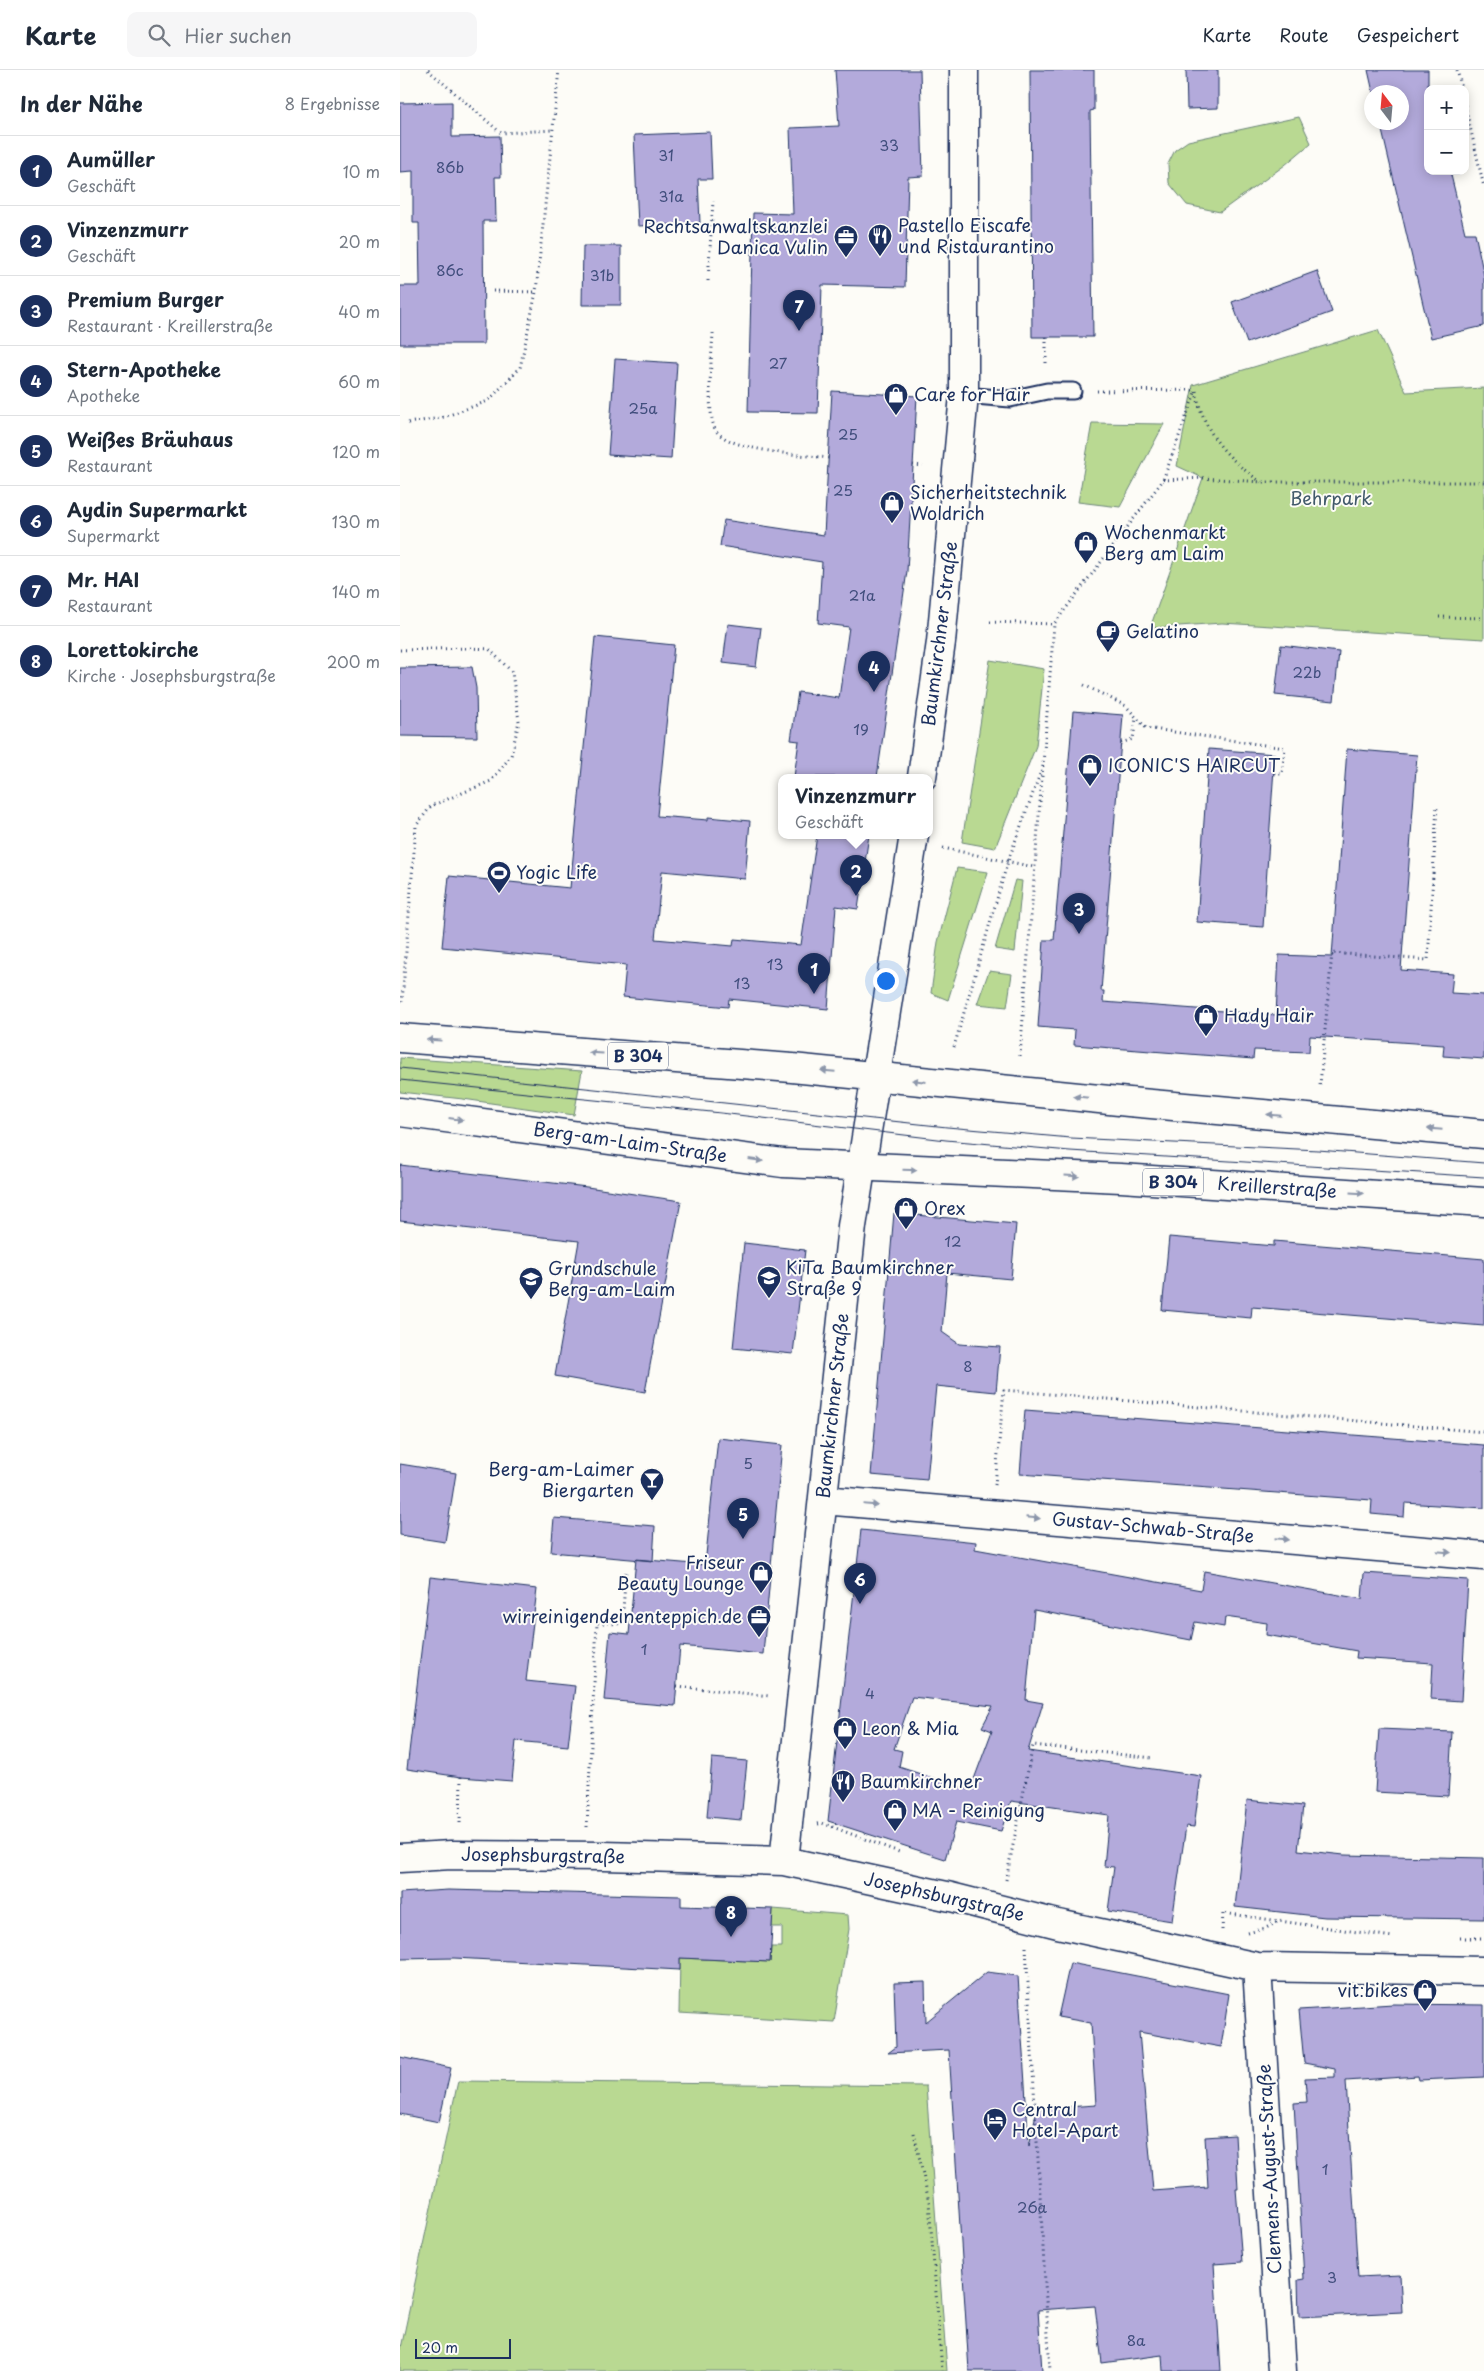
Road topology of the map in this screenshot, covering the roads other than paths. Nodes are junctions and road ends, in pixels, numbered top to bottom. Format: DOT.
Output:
graph roads {
  1 [pos="964,70"];
  2 [pos="1073,391"];
  3 [pos="964,395"];
  4 [pos="922,774"];
  5 [pos="913,839"];
  6 [pos="400,1038"];
  7 [pos="876,1076"];
  8 [pos="400,1112"];
  9 [pos="1484,1134"];
  10 [pos="861,1168"];
  11 [pos="1484,1202"];
  12 [pos="823,1500"];
  13 [pos="1484,1556"];
  14 [pos="400,1858"];
  15 [pos="784,1861"];
  16 [pos="1257,1967"];
  17 [pos="1484,1971"];
  18 [pos="1282,2371"];
  1 -- 3 [label="main road, Baumkirchner Straße"];
  2 -- 3 [label="lane"];
  3 -- 4 [label="main road, Baumkirchner Straße"];
  5 -- 7 [label="main road, Baumkirchner Straße"];
  7 -- 6 [label="main road, B 304, one-way"];
  9 -- 7 [label="main road, B 304, one-way"];
  7 -- 10 [label="main road, Baumkirchner Straße"];
  8 -- 10 [label="main road, Berg-am-Laim-Straße / B 304, one-way"];
  10 -- 11 [label="main road, Kreillerstraße / B 304, one-way"];
  10 -- 12 [label="main road, Baumkirchner Straße"];
  12 -- 13 [label="main road, Gustav-Schwab-Straße, one-way"];
  12 -- 15 [label="main road, Baumkirchner Straße"];
  14 -- 15 [label="main road, Josephsburgstraße"];
  15 -- 16 [label="main road, Josephsburgstraße"];
  16 -- 17 [label="main road, Josephsburgstraße"];
  16 -- 18 [label="main road, Clemens-August-Straße"];
}
